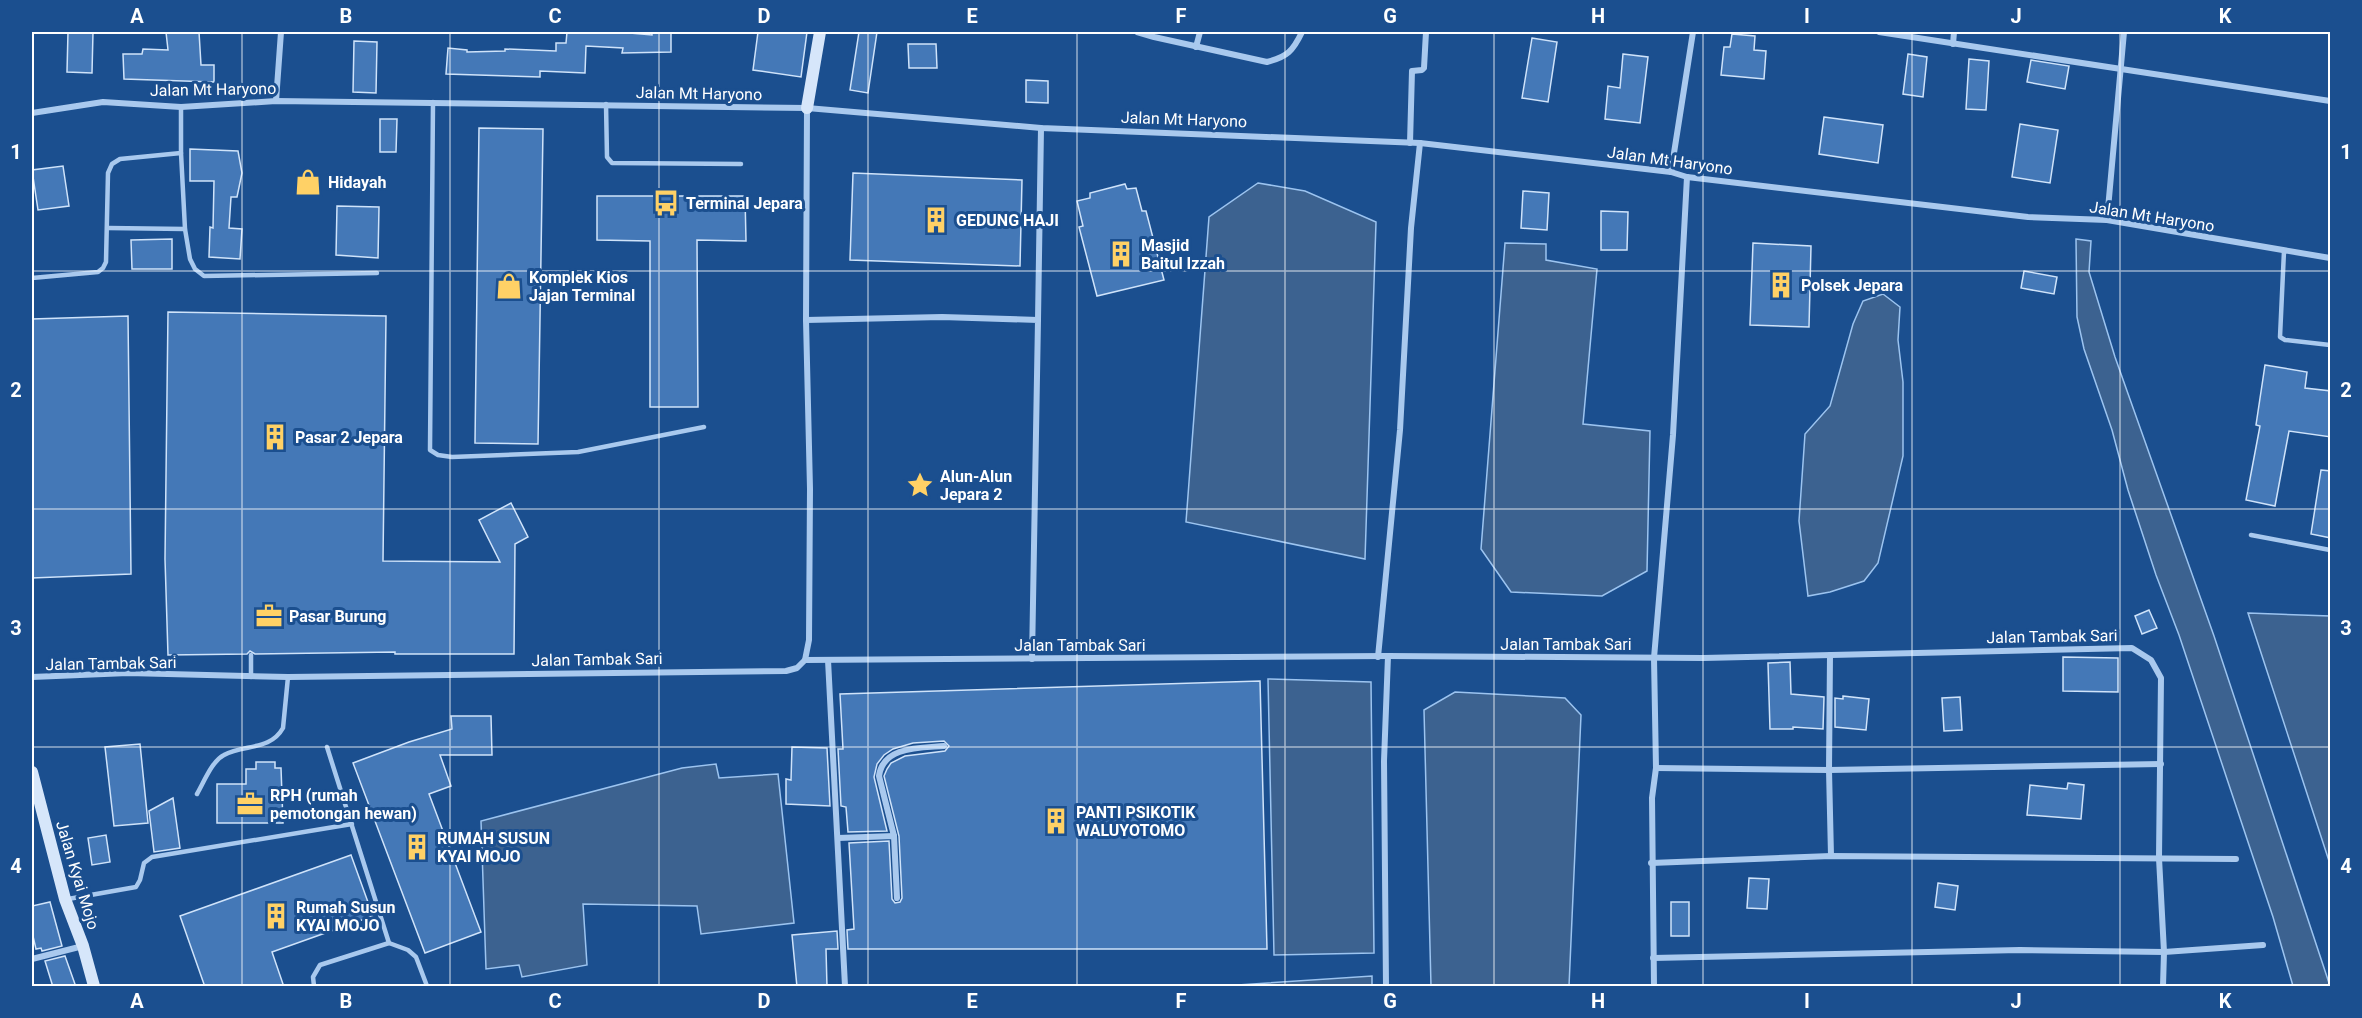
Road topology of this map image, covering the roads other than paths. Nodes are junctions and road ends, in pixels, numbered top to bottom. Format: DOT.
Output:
graph roads {
  1 [pos="281,32"];
  2 [pos="820,32"];
  3 [pos="1137,32"];
  4 [pos="1200,32"];
  5 [pos="1302,32"];
  6 [pos="1426,32"];
  7 [pos="1694,32"];
  8 [pos="1879,32"];
  9 [pos="1954,32"];
  10 [pos="2124,32"];
  11 [pos="1953,44"];
  12 [pos="1196,46"];
  13 [pos="2119,68"];
  14 [pos="276,100"];
  15 [pos="2331,101"];
  16 [pos="434,102"];
  17 [pos="606,104"];
  18 [pos="181,107"];
  19 [pos="807,108"];
  20 [pos="32,113"];
  21 [pos="1041,128"];
  22 [pos="1410,142"];
  23 [pos="1420,143"];
  24 [pos="181,153"];
  25 [pos="741,164"];
  26 [pos="1671,172"];
  27 [pos="1687,177"];
  28 [pos="2107,220"];
  29 [pos="108,228"];
  30 [pos="185,229"];
  31 [pos="2284,251"];
  32 [pos="2331,258"];
  33 [pos="376,273"];
  34 [pos="32,278"];
  35 [pos="806,320"];
  36 [pos="1038,320"];
  37 [pos="2331,345"];
  38 [pos="704,427"];
  39 [pos="2252,535"];
  40 [pos="2331,550"];
  41 [pos="251,655"];
  42 [pos="1830,655"];
  43 [pos="1388,656"];
  44 [pos="1378,657"];
  45 [pos="1654,658"];
  46 [pos="1032,659"];
  47 [pos="805,660"];
  48 [pos="828,660"];
  49 [pos="32,677"];
  50 [pos="251,677"];
  51 [pos="288,677"];
  52 [pos="944,746"];
  53 [pos="327,747"];
  54 [pos="2161,764"];
  55 [pos="1656,768"];
  56 [pos="1829,770"];
  57 [pos="32,772"];
  58 [pos="197,794"];
  59 [pos="352,824"];
  60 [pos="894,836"];
  61 [pos="838,838"];
  62 [pos="1831,856"];
  63 [pos="2159,858"];
  64 [pos="2236,859"];
  65 [pos="1651,863"];
  66 [pos="897,898"];
  67 [pos="65,899"];
  68 [pos="389,943"];
  69 [pos="2263,945"];
  70 [pos="82,946"];
  71 [pos="2164,952"];
  72 [pos="1653,958"];
  73 [pos="32,959"];
  74 [pos="94,987"];
  75 [pos="314,987"];
  76 [pos="427,987"];
  77 [pos="845,987"];
  78 [pos="1386,987"];
  79 [pos="1654,987"];
  80 [pos="2163,987"];
  1 -- 14 [label="street"];
  2 -- 19 [label="main road"];
  3 -- 12 [label="street"];
  4 -- 12 [label="street"];
  5 -- 12 [label="street"];
  6 -- 22 [label="street"];
  7 -- 26 [label="street"];
  8 -- 11 [label="street"];
  9 -- 11 [label="street"];
  10 -- 13 [label="street"];
  11 -- 13 [label="street"];
  13 -- 15 [label="street"];
  13 -- 28 [label="street"];
  14 -- 16 [label="street, Jalan Mt Haryono"];
  14 -- 18 [label="street, Jalan Mt Haryono"];
  16 -- 17 [label="street, Jalan Mt Haryono"];
  16 -- 38 [label="lane"];
  17 -- 19 [label="street, Jalan Mt Haryono"];
  17 -- 25 [label="lane"];
  18 -- 20 [label="street, Jalan Mt Haryono"];
  18 -- 24 [label="lane"];
  19 -- 21 [label="street, Jalan Mt Haryono"];
  19 -- 35 [label="street"];
  21 -- 22 [label="street, Jalan Mt Haryono"];
  21 -- 36 [label="street"];
  22 -- 23 [label="street, Jalan Mt Haryono"];
  23 -- 26 [label="street, Jalan Mt Haryono"];
  23 -- 44 [label="street"];
  24 -- 29 [label="lane"];
  24 -- 30 [label="lane"];
  26 -- 27 [label="street, Jalan Mt Haryono"];
  27 -- 28 [label="street, Jalan Mt Haryono"];
  27 -- 45 [label="street"];
  28 -- 31 [label="street, Jalan Mt Haryono"];
  29 -- 30 [label="lane"];
  29 -- 34 [label="lane"];
  30 -- 33 [label="lane"];
  31 -- 32 [label="street, Jalan Mt Haryono"];
  31 -- 37 [label="lane"];
  35 -- 36 [label="street"];
  35 -- 47 [label="street"];
  36 -- 46 [label="street"];
  39 -- 40 [label="lane"];
  41 -- 50 [label="lane"];
  42 -- 45 [label="street, Jalan Tambak Sari"];
  42 -- 54 [label="street, Jalan Tambak Sari"];
  42 -- 56 [label="street"];
  43 -- 44 [label="street, Jalan Tambak Sari"];
  43 -- 45 [label="street, Jalan Tambak Sari"];
  43 -- 78 [label="street"];
  44 -- 46 [label="street, Jalan Tambak Sari"];
  45 -- 55 [label="street"];
  46 -- 48 [label="street, Jalan Tambak Sari"];
  47 -- 48 [label="street, Jalan Tambak Sari"];
  47 -- 51 [label="street, Jalan Tambak Sari"];
  48 -- 61 [label="street"];
  49 -- 50 [label="street, Jalan Tambak Sari"];
  50 -- 51 [label="street, Jalan Tambak Sari"];
  51 -- 58 [label="lane"];
  52 -- 60 [label="street"];
  53 -- 59 [label="lane"];
  54 -- 56 [label="street"];
  54 -- 63 [label="street"];
  55 -- 56 [label="street"];
  55 -- 65 [label="street"];
  56 -- 62 [label="street"];
  57 -- 67 [label="main road, Jalan Kyai Mojo"];
  59 -- 67 [label="lane"];
  59 -- 68 [label="lane"];
  60 -- 61 [label="street"];
  60 -- 66 [label="street"];
  61 -- 77 [label="street"];
  62 -- 63 [label="street"];
  62 -- 65 [label="street"];
  63 -- 64 [label="street"];
  63 -- 71 [label="street"];
  65 -- 72 [label="street"];
  67 -- 70 [label="main road, Jalan Kyai Mojo"];
  68 -- 75 [label="lane"];
  68 -- 76 [label="lane"];
  69 -- 71 [label="street"];
  70 -- 73 [label="street"];
  70 -- 74 [label="main road, Jalan Kyai Mojo"];
  71 -- 72 [label="street"];
  71 -- 80 [label="street"];
  72 -- 79 [label="street"];
}
